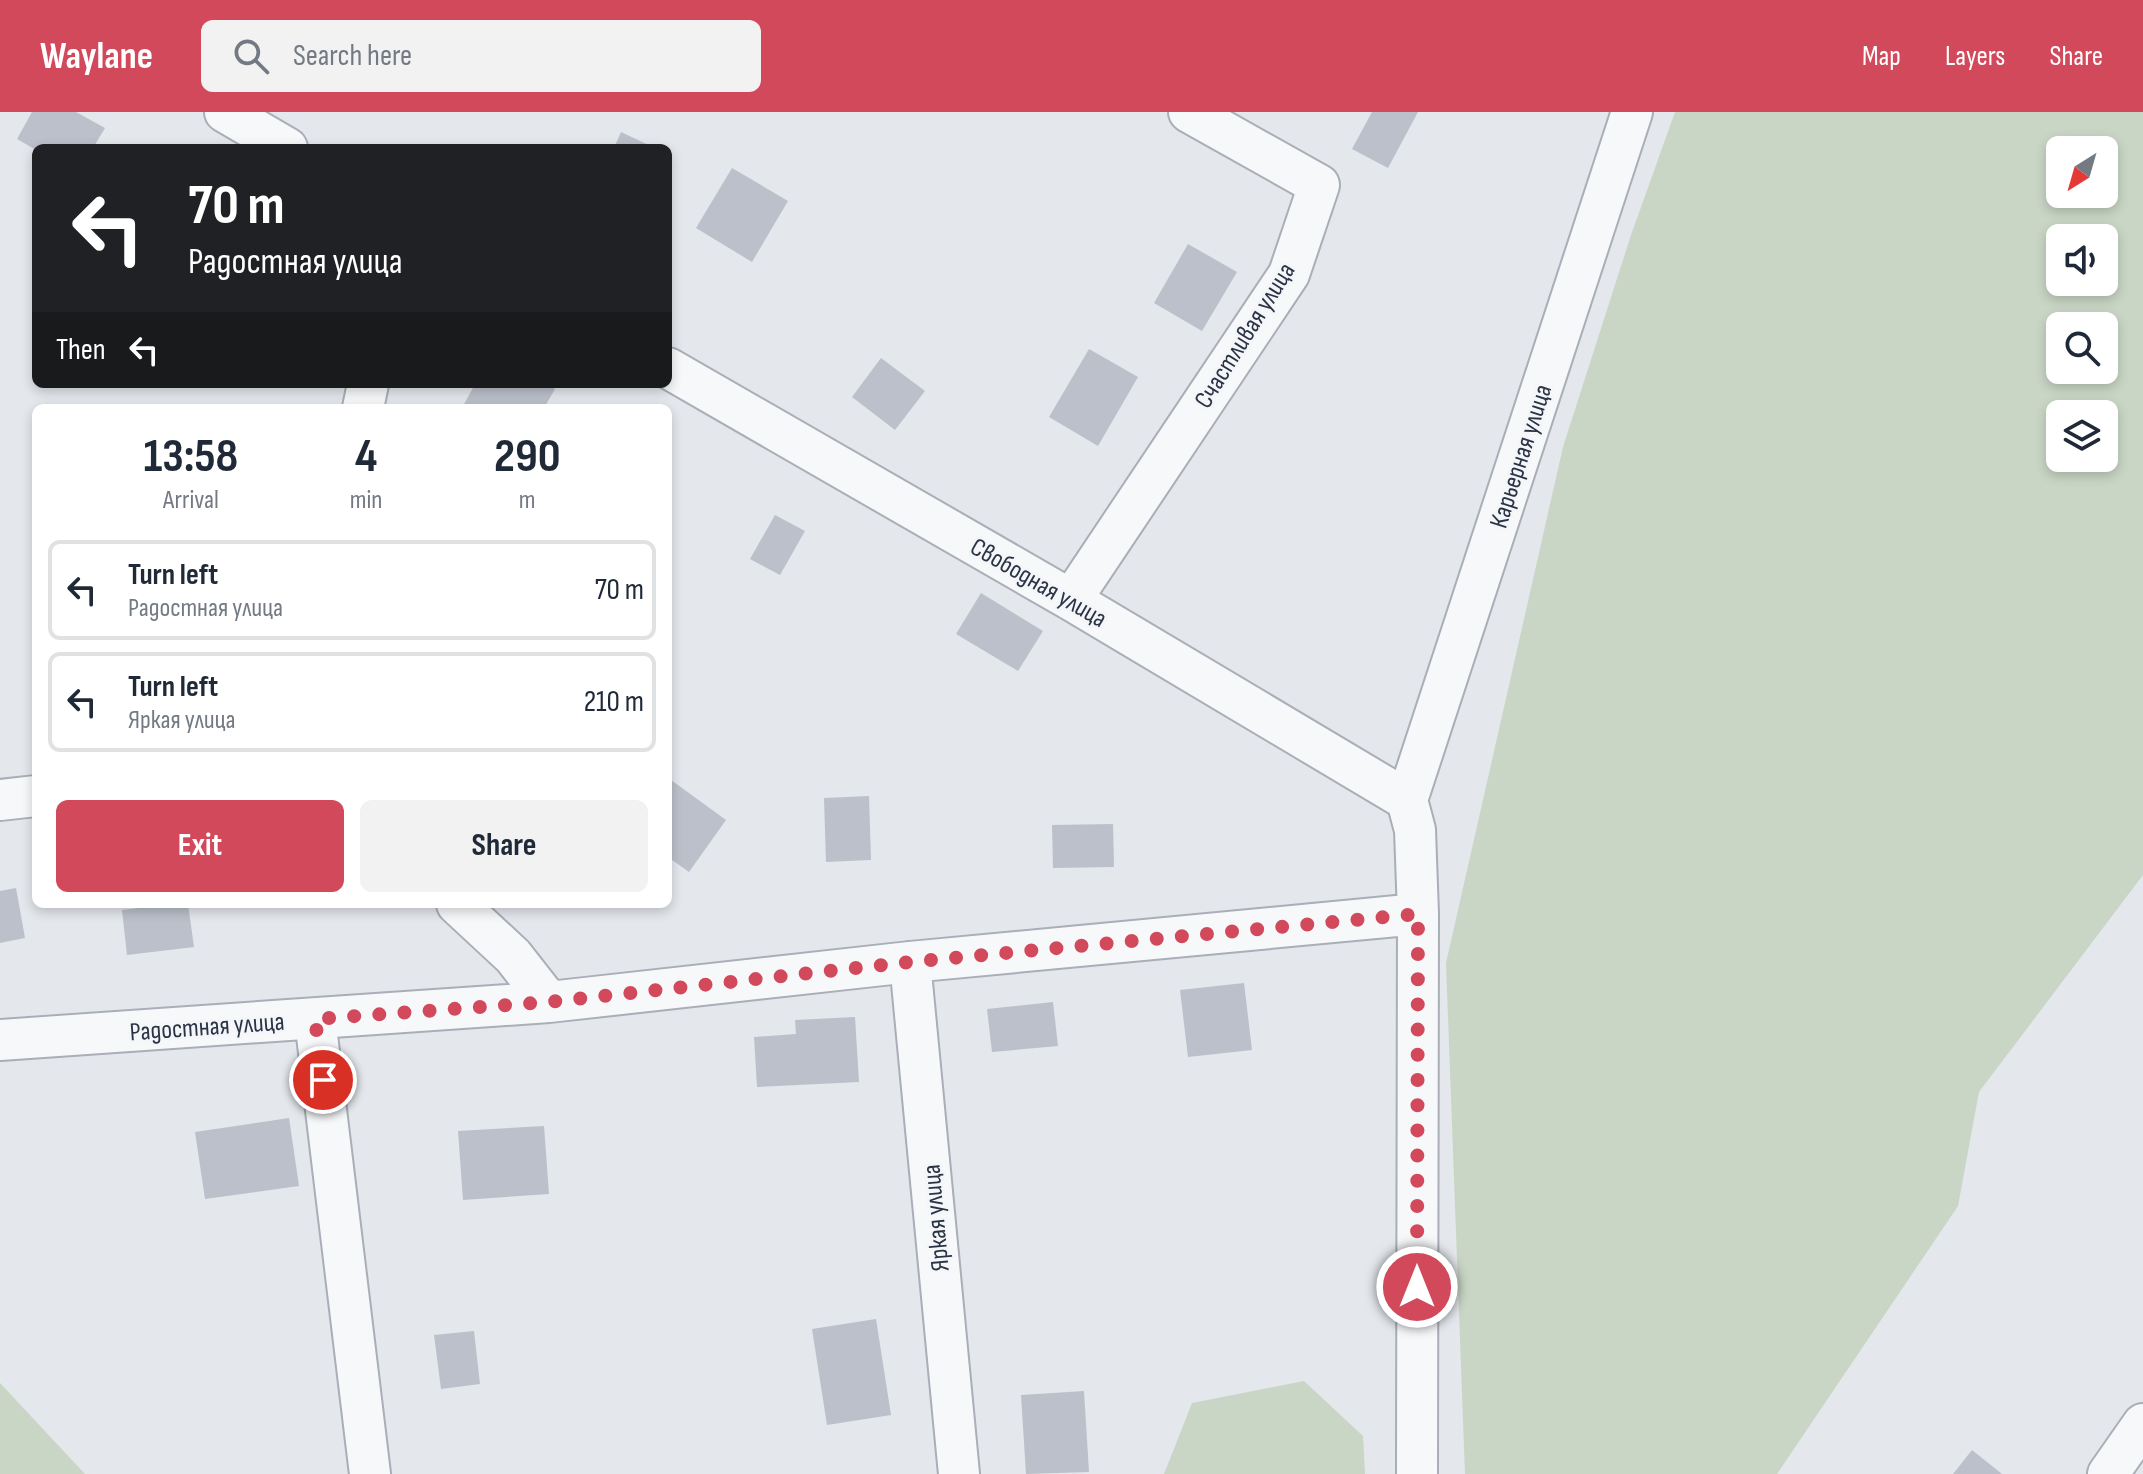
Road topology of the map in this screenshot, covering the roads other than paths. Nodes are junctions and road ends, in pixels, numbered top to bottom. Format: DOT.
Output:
graph roads {
  1 [pos="225,112"];
  2 [pos="1189,112"];
  3 [pos="1632,112"];
  4 [pos="280,144"];
  5 [pos="672,370"];
  6 [pos="1071,600"];
  7 [pos="32,796"];
  8 [pos="0,800"];
  9 [pos="1407,800"];
  10 [pos="461,908"];
  11 [pos="1418,914"];
  12 [pos="910,962"];
  13 [pos="549,1002"];
  14 [pos="315,1019"];
  15 [pos="0,1040"];
  16 [pos="2143,1424"];
  17 [pos="370,1474"];
  18 [pos="959,1474"];
  19 [pos="1417,1474"];
  20 [pos="2108,1474"];
  1 -- 4 [label="street"];
  2 -- 6 [label="street, Счастливая улица"];
  3 -- 9 [label="street, Карьерная улица"];
  5 -- 6 [label="street, Свободная улица"];
  6 -- 9 [label="street, Свободная улица"];
  7 -- 8 [label="street"];
  9 -- 11 [label="street"];
  10 -- 13 [label="street"];
  11 -- 12 [label="street, Радостная улица"];
  11 -- 19 [label="street"];
  12 -- 13 [label="street, Радостная улица"];
  12 -- 18 [label="street, Яркая улица"];
  13 -- 14 [label="street, Радостная улица"];
  14 -- 15 [label="street, Радостная улица"];
  14 -- 17 [label="street"];
  16 -- 20 [label="street"];
}
